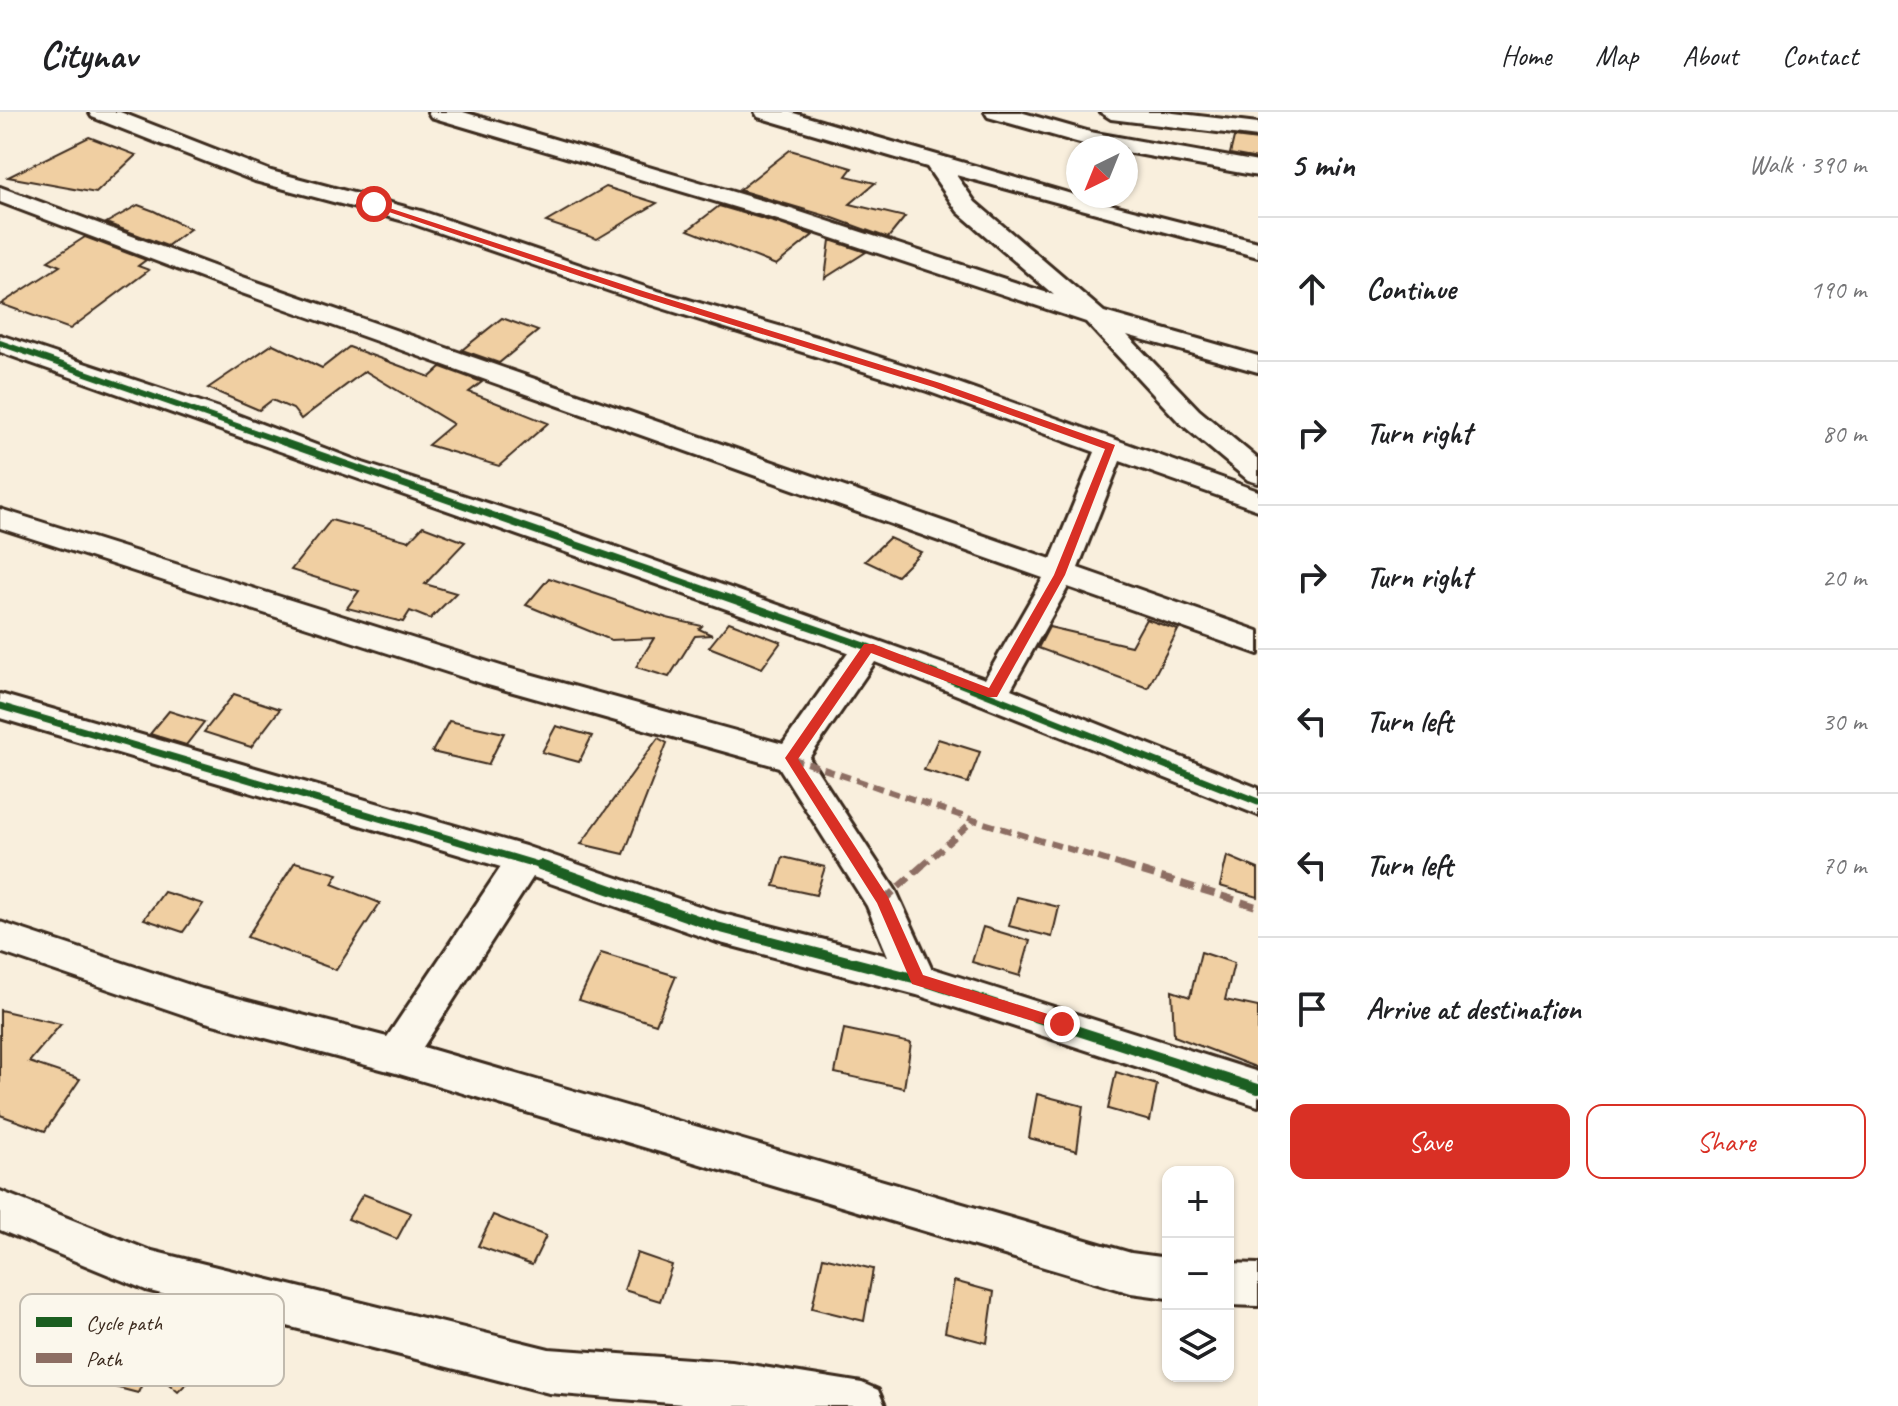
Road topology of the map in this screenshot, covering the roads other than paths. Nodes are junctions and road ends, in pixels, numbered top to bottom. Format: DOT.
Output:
graph roads {
  1 [pos="100,112"];
  2 [pos="439,112"];
  3 [pos="766,112"];
  4 [pos="996,112"];
  5 [pos="1111,112"];
  6 [pos="1258,130"];
  7 [pos="935,161"];
  8 [pos="1258,169"];
  9 [pos="0,194"];
  10 [pos="1258,250"];
  11 [pos="1095,317"];
  12 [pos="0,343"];
  13 [pos="1258,364"];
  14 [pos="1111,448"];
  15 [pos="1258,474"];
  16 [pos="1258,501"];
  17 [pos="0,518"];
  18 [pos="1060,575"];
  19 [pos="1258,643"];
  20 [pos="868,647"];
  21 [pos="992,694"];
  22 [pos="0,706"];
  23 [pos="791,758"];
  24 [pos="1258,802"];
  25 [pos="525,860"];
  26 [pos="0,937"];
  27 [pos="917,979"];
  28 [pos="396,1056"];
  29 [pos="1258,1089"];
  30 [pos="0,1210"];
  31 [pos="1162,1277"];
  32 [pos="1234,1284"];
  33 [pos="1258,1285"];
  34 [pos="242,1294"];
  35 [pos="284,1305"];
  36 [pos="731,1395"];
  37 [pos="862,1406"];
  1 -- 14 [label="street"];
  2 -- 11 [label="street"];
  3 -- 7 [label="street"];
  4 -- 8 [label="street"];
  5 -- 6 [label="street"];
  7 -- 10 [label="street"];
  7 -- 11 [label="street"];
  9 -- 18 [label="street"];
  11 -- 13 [label="street"];
  11 -- 15 [label="street"];
  12 -- 20 [label="street"];
  14 -- 16 [label="street"];
  14 -- 18 [label="street"];
  17 -- 23 [label="street"];
  18 -- 19 [label="street"];
  18 -- 21 [label="street"];
  20 -- 21 [label="street"];
  20 -- 23 [label="street"];
  21 -- 24 [label="street"];
  22 -- 25 [label="street"];
  23 -- 27 [label="street"];
  25 -- 27 [label="street"];
  25 -- 28 [label="street"];
  26 -- 28 [label="street"];
  27 -- 29 [label="street"];
  28 -- 31 [label="street"];
  30 -- 34 [label="street"];
  32 -- 33 [label="street"];
  35 -- 36 [label="street"];
  36 -- 37 [label="street"];
}
